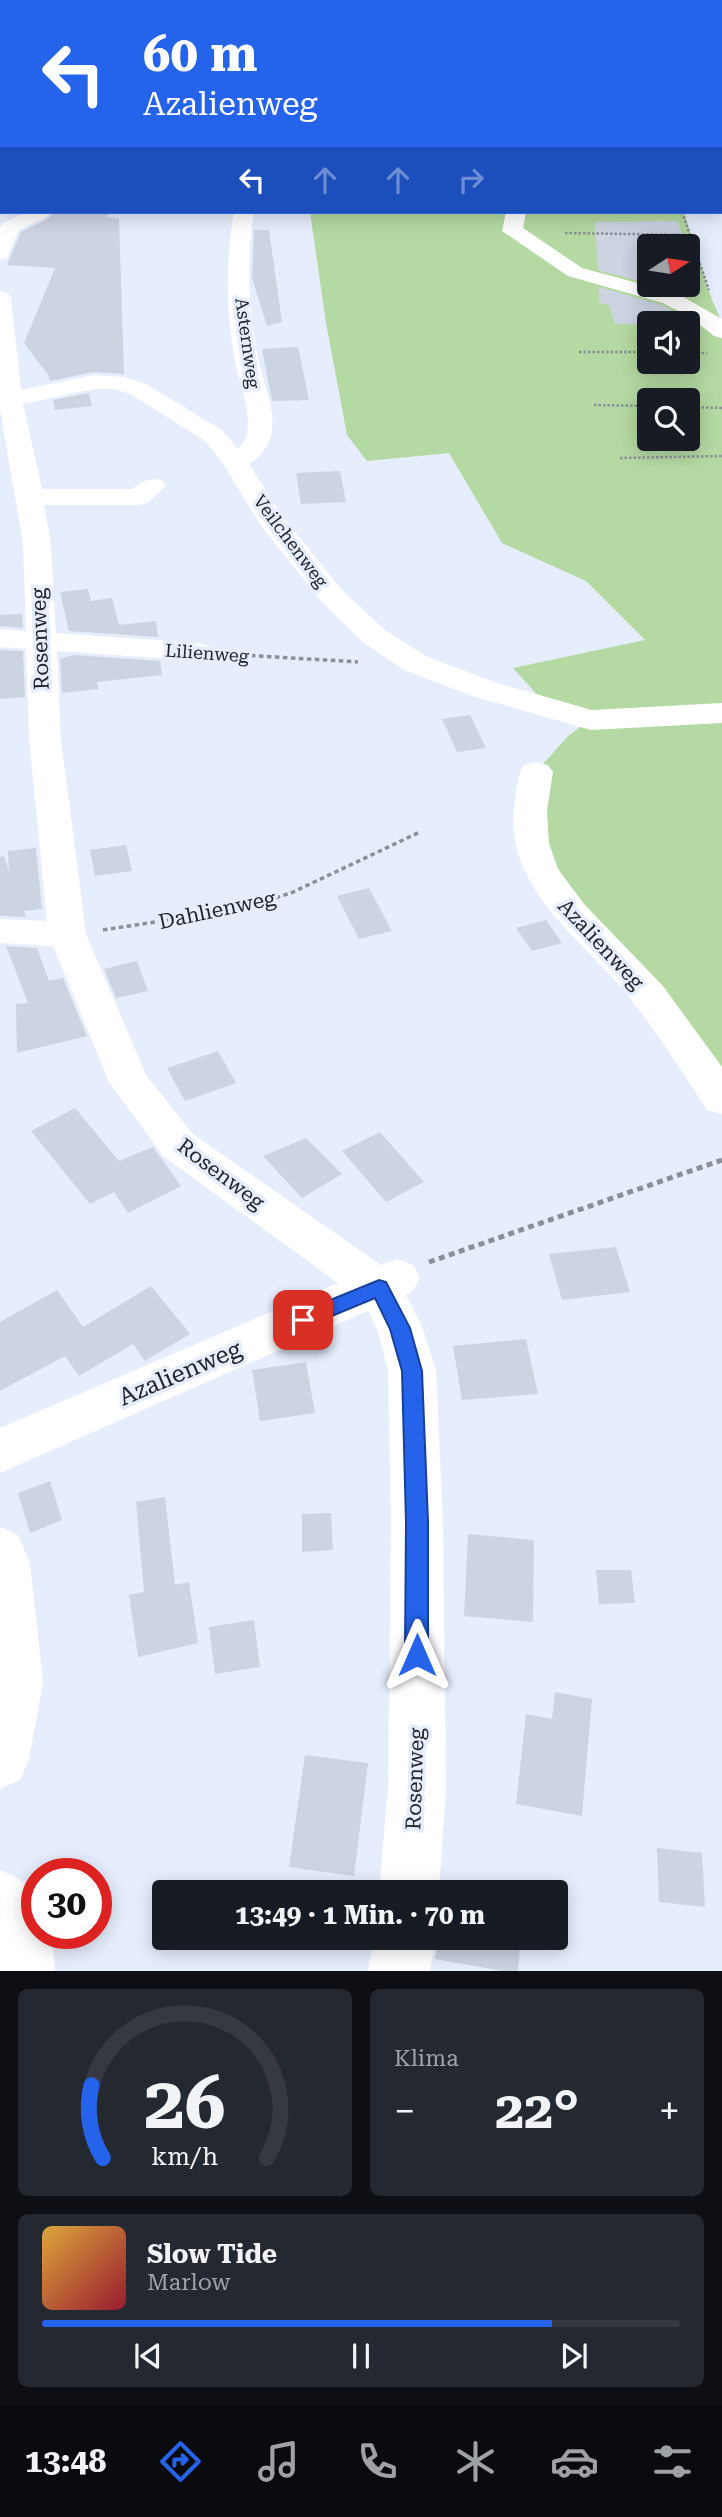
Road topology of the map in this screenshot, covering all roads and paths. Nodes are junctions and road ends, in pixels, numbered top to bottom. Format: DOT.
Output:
graph roads {
  1 [pos="35,214"];
  2 [pos="244,214"];
  3 [pos="683,214"];
  4 [pos="517,222"];
  5 [pos="5,225"];
  6 [pos="677,234"];
  7 [pos="690,234"];
  8 [pos="0,254"];
  9 [pos="700,264"];
  10 [pos="710,293"];
  11 [pos="0,298"];
  12 [pos="722,331"];
  13 [pos="579,352"];
  14 [pos="637,352"];
  15 [pos="5,399"];
  16 [pos="594,405"];
  17 [pos="637,406"];
  18 [pos="700,407"];
  19 [pos="722,408"];
  20 [pos="722,456"];
  21 [pos="620,458"];
  22 [pos="234,462"];
  23 [pos="153,486"];
  24 [pos="30,497"];
  25 [pos="0,638"];
  26 [pos="40,642"];
  27 [pos="199,652"];
  28 [pos="415,663"];
  29 [pos="722,713"];
  30 [pos="536,772"];
  31 [pos="420,832"];
  32 [pos="0,931"];
  33 [pos="67,934"];
  34 [pos="722,1099"];
  35 [pos="722,1160"];
  36 [pos="463,1251"];
  37 [pos="388,1283"];
  38 [pos="0,1451"];
  39 [pos="0,1552"];
  40 [pos="0,1760"];
  41 [pos="410,1880"];
  42 [pos="0,1900"];
  43 [pos="403,1950"];
  44 [pos="24,1971"];
  45 [pos="399,1971"];
  1 -- 5 [label="street"];
  2 -- 22 [label="street, Asternweg"];
  3 -- 7 [label="path"];
  4 -- 6 [label="path"];
  4 -- 12 [label="street"];
  5 -- 8 [label="street"];
  9 -- 10 [label="path"];
  11 -- 15 [label="street, Rosenweg"];
  13 -- 14 [label="path"];
  15 -- 22 [label="street, Veilchenweg"];
  15 -- 24 [label="street, Rosenweg"];
  16 -- 17 [label="path"];
  18 -- 19 [label="path"];
  20 -- 21 [label="path"];
  22 -- 28 [label="street, Veilchenweg"];
  23 -- 24 [label="street"];
  24 -- 26 [label="street, Rosenweg"];
  25 -- 26 [label="street, Lilienweg"];
  26 -- 27 [label="street, Lilienweg"];
  26 -- 33 [label="street, Rosenweg"];
  27 -- 28 [label="path, Lilienweg"];
  28 -- 29 [label="street, Veilchenweg"];
  30 -- 34 [label="street, Azalienweg"];
  31 -- 33 [label="path, Dahlienweg"];
  32 -- 33 [label="street"];
  33 -- 37 [label="street, Rosenweg"];
  35 -- 36 [label="path"];
  37 -- 38 [label="street, Azalienweg"];
  37 -- 41 [label="street, Rosenweg"];
  39 -- 40 [label="street"];
  42 -- 44 [label="street"];
  43 -- 45 [label="street"];
}
